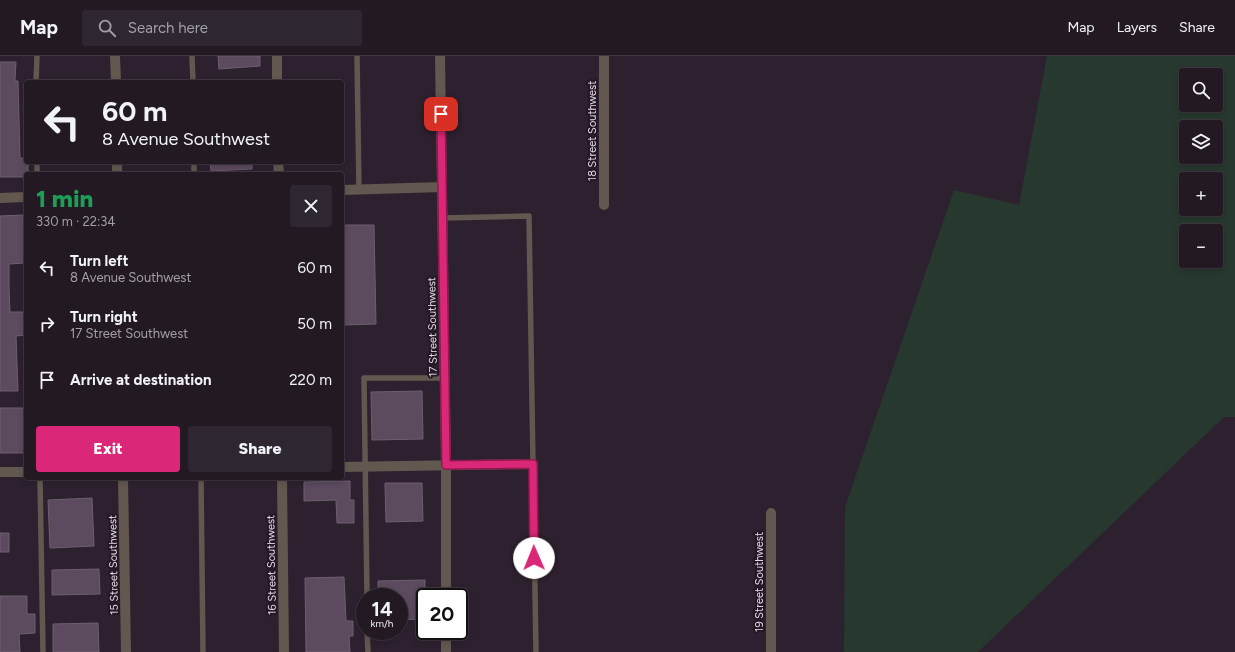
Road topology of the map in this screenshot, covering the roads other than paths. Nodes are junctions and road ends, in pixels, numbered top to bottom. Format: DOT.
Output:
graph roads {
  1 [pos="37,56"];
  2 [pos="115,56"];
  3 [pos="192,56"];
  4 [pos="277,56"];
  5 [pos="357,56"];
  6 [pos="440,56"];
  7 [pos="604,56"];
  8 [pos="36,80"];
  9 [pos="116,80"];
  10 [pos="193,80"];
  11 [pos="278,80"];
  12 [pos="442,187"];
  13 [pos="359,189"];
  14 [pos="344,190"];
  15 [pos="24,197"];
  16 [pos="0,198"];
  17 [pos="604,205"];
  18 [pos="443,218"];
  19 [pos="445,378"];
  20 [pos="533,464"];
  21 [pos="446,465"];
  22 [pos="365,466"];
  23 [pos="344,467"];
  24 [pos="0,472"];
  25 [pos="24,472"];
  26 [pos="40,480"];
  27 [pos="123,480"];
  28 [pos="201,480"];
  29 [pos="282,480"];
  30 [pos="771,513"];
  31 [pos="367,588"];
  32 [pos="446,588"];
  33 [pos="367,640"];
  34 [pos="446,640"];
  35 [pos="43,652"];
  36 [pos="126,652"];
  37 [pos="203,652"];
  38 [pos="284,652"];
  39 [pos="368,652"];
  40 [pos="446,652"];
  41 [pos="536,652"];
  42 [pos="771,652"];
  1 -- 8 [label="lane"];
  2 -- 9 [label="street"];
  3 -- 10 [label="lane"];
  4 -- 11 [label="street"];
  5 -- 13 [label="lane"];
  6 -- 12 [label="street, 17 Street Southwest"];
  7 -- 17 [label="street, 18 Street Southwest"];
  12 -- 13 [label="street"];
  12 -- 18 [label="street, 17 Street Southwest"];
  13 -- 14 [label="street"];
  15 -- 16 [label="street"];
  18 -- 19 [label="street, 17 Street Southwest"];
  18 -- 20 [label="lane"];
  19 -- 21 [label="street, 17 Street Southwest"];
  19 -- 22 [label="lane"];
  20 -- 21 [label="street"];
  20 -- 41 [label="lane"];
  21 -- 22 [label="street"];
  21 -- 32 [label="street, 17 Street Southwest"];
  22 -- 23 [label="street"];
  22 -- 31 [label="lane"];
  24 -- 25 [label="street"];
  26 -- 35 [label="lane"];
  27 -- 36 [label="street, 15 Street Southwest"];
  28 -- 37 [label="lane"];
  29 -- 38 [label="street, 16 Street Southwest"];
  30 -- 42 [label="street, 19 Street Southwest"];
  33 -- 39 [label="lane"];
  34 -- 40 [label="street"];
}
